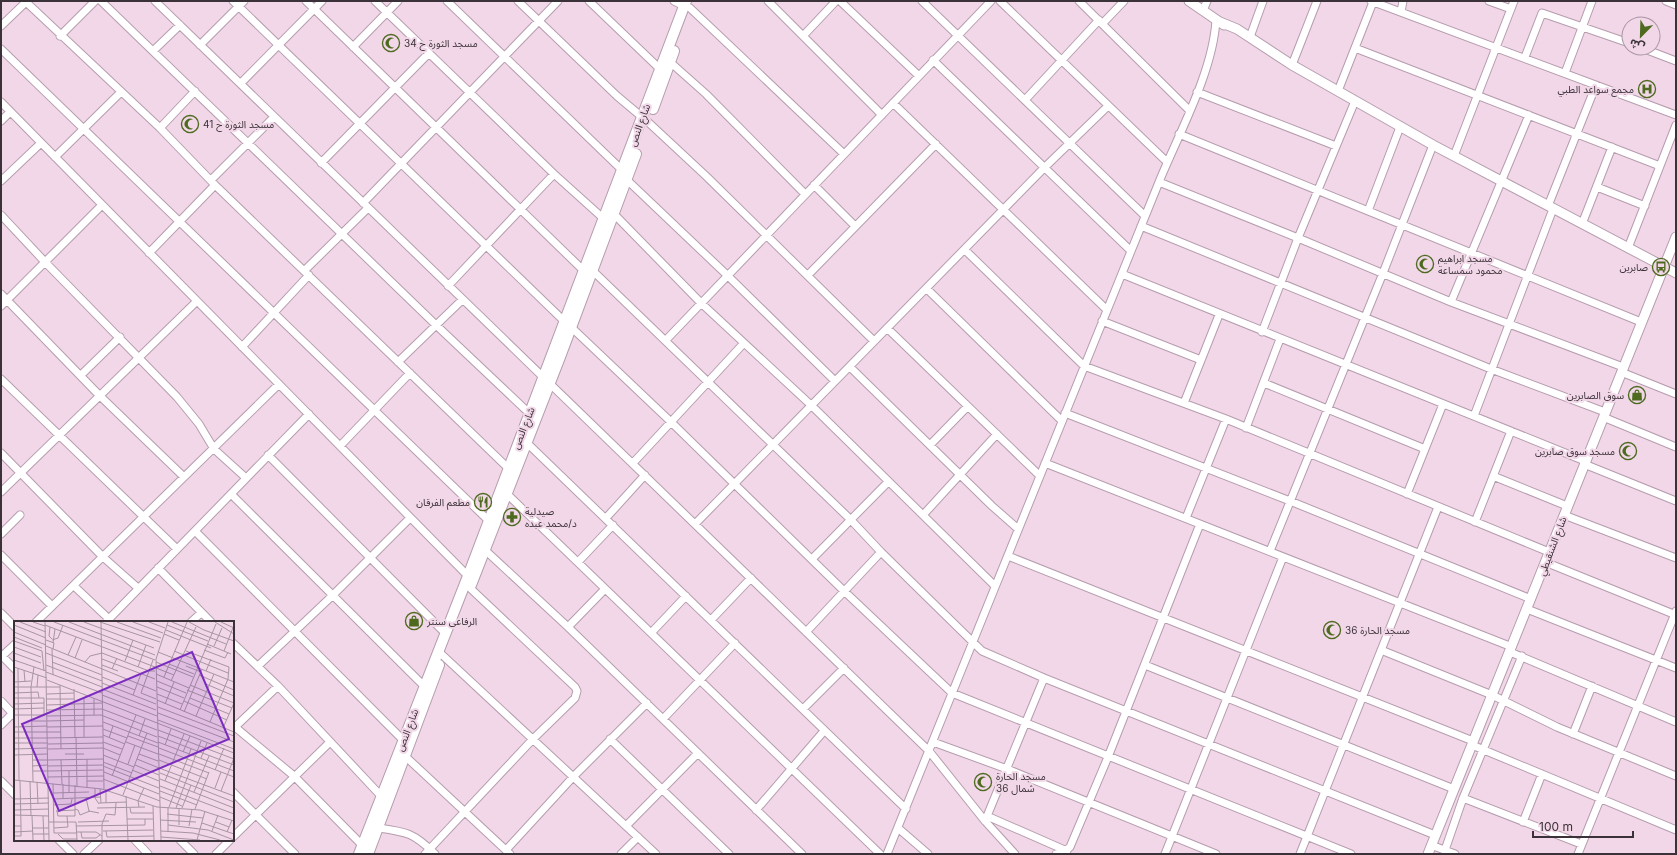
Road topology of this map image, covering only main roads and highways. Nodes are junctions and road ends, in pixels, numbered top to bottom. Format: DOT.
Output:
graph roads {
  1 [pos="688,4"];
  2 [pos="645,119"];
  3 [pos="624,175"];
  4 [pos="588,271"];
  5 [pos="546,380"];
  6 [pos="441,653"];
  7 [pos="360,849"];
  8 [pos="368,854"];
  1 -- 2 [label="main road, شارع النص"];
  1 -- 2 [label="main road, شارع النص"];
  2 -- 3 [label="main road, شارع النص"];
  3 -- 4 [label="main road, شارع النص"];
  3 -- 4 [label="main road, شارع النص"];
  4 -- 5 [label="main road, شارع النص"];
  5 -- 6 [label="main road, شارع النص"];
  5 -- 6 [label="main road, شارع النص"];
  6 -- 7 [label="main road, شارع النص"];
  6 -- 8 [label="main road, شارع النص"];
}
